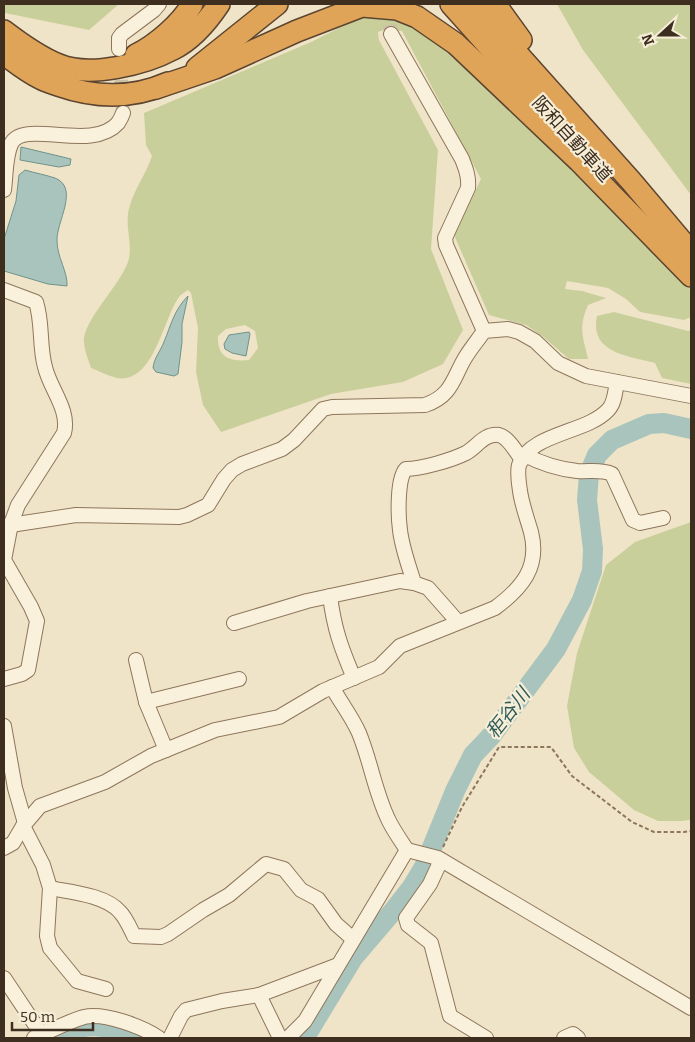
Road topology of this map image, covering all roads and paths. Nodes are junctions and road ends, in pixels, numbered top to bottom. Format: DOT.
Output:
graph roads {
  1 [pos="159,4"];
  2 [pos="192,4"];
  3 [pos="219,4"];
  4 [pos="277,4"];
  5 [pos="451,4"];
  6 [pos="473,4"];
  7 [pos="496,4"];
  8 [pos="4,31"];
  9 [pos="391,34"];
  10 [pos="119,49"];
  11 [pos="4,54"];
  12 [pos="60,66"];
  13 [pos="156,88"];
  14 [pos="124,113"];
  15 [pos="631,181"];
  16 [pos="4,190"];
  17 [pos="691,252"];
  18 [pos="691,276"];
  19 [pos="4,290"];
  20 [pos="484,331"];
  21 [pos="617,382"];
  22 [pos="691,396"];
  23 [pos="524,458"];
  24 [pos="663,518"];
  25 [pos="8,525"];
  26 [pos="414,583"];
  27 [pos="330,596"];
  28 [pos="458,622"];
  29 [pos="234,623"];
  30 [pos="136,660"];
  31 [pos="354,678"];
  32 [pos="239,679"];
  33 [pos="4,680"];
  34 [pos="332,687"];
  35 [pos="146,702"];
  36 [pos="4,726"];
  37 [pos="166,750"];
  38 [pos="24,824"];
  39 [pos="691,831"];
  40 [pos="4,848"];
  41 [pos="407,850"];
  42 [pos="439,859"];
  43 [pos="50,888"];
  44 [pos="354,939"];
  45 [pos="338,966"];
  46 [pos="4,978"];
  47 [pos="106,989"];
  48 [pos="259,995"];
  49 [pos="691,1008"];
  50 [pos="44,1036"];
  51 [pos="482,1037"];
  52 [pos="159,1038"];
  53 [pos="170,1038"];
  54 [pos="280,1038"];
  55 [pos="288,1038"];
  56 [pos="564,1038"];
  57 [pos="578,1038"];
  1 -- 10 [label="street"];
  2 -- 12 [label="highway"];
  3 -- 12 [label="highway"];
  4 -- 13 [label="highway"];
  5 -- 18 [label="highway, 阪和自動車道"];
  6 -- 15 [label="highway, 阪和自動車道"];
  7 -- 15 [label="highway"];
  8 -- 12 [label="highway"];
  9 -- 20 [label="street"];
  11 -- 13 [label="highway"];
  13 -- 18 [label="highway"];
  14 -- 16 [label="street"];
  15 -- 17 [label="highway, 阪和自動車道"];
  19 -- 25 [label="street"];
  20 -- 21 [label="street"];
  20 -- 25 [label="street"];
  21 -- 22 [label="street"];
  21 -- 23 [label="street"];
  23 -- 24 [label="street"];
  23 -- 26 [label="street"];
  23 -- 28 [label="street"];
  25 -- 33 [label="street"];
  26 -- 27 [label="street"];
  26 -- 28 [label="street"];
  27 -- 29 [label="street"];
  27 -- 31 [label="street"];
  28 -- 31 [label="street"];
  30 -- 35 [label="street"];
  31 -- 34 [label="street"];
  32 -- 35 [label="street"];
  34 -- 37 [label="street"];
  34 -- 41 [label="street"];
  35 -- 37 [label="street"];
  36 -- 38 [label="street"];
  37 -- 38 [label="street"];
  38 -- 40 [label="street"];
  38 -- 43 [label="street"];
  39 -- 42 [label="path"];
  41 -- 42 [label="street"];
  41 -- 44 [label="street"];
  42 -- 49 [label="street"];
  42 -- 51 [label="street"];
  43 -- 44 [label="street"];
  43 -- 47 [label="street"];
  44 -- 45 [label="street"];
  45 -- 48 [label="street"];
  45 -- 55 [label="street"];
  46 -- 50 [label="street"];
  48 -- 53 [label="street"];
  48 -- 54 [label="street"];
  50 -- 52 [label="street"];
  56 -- 57 [label="street"];
}
